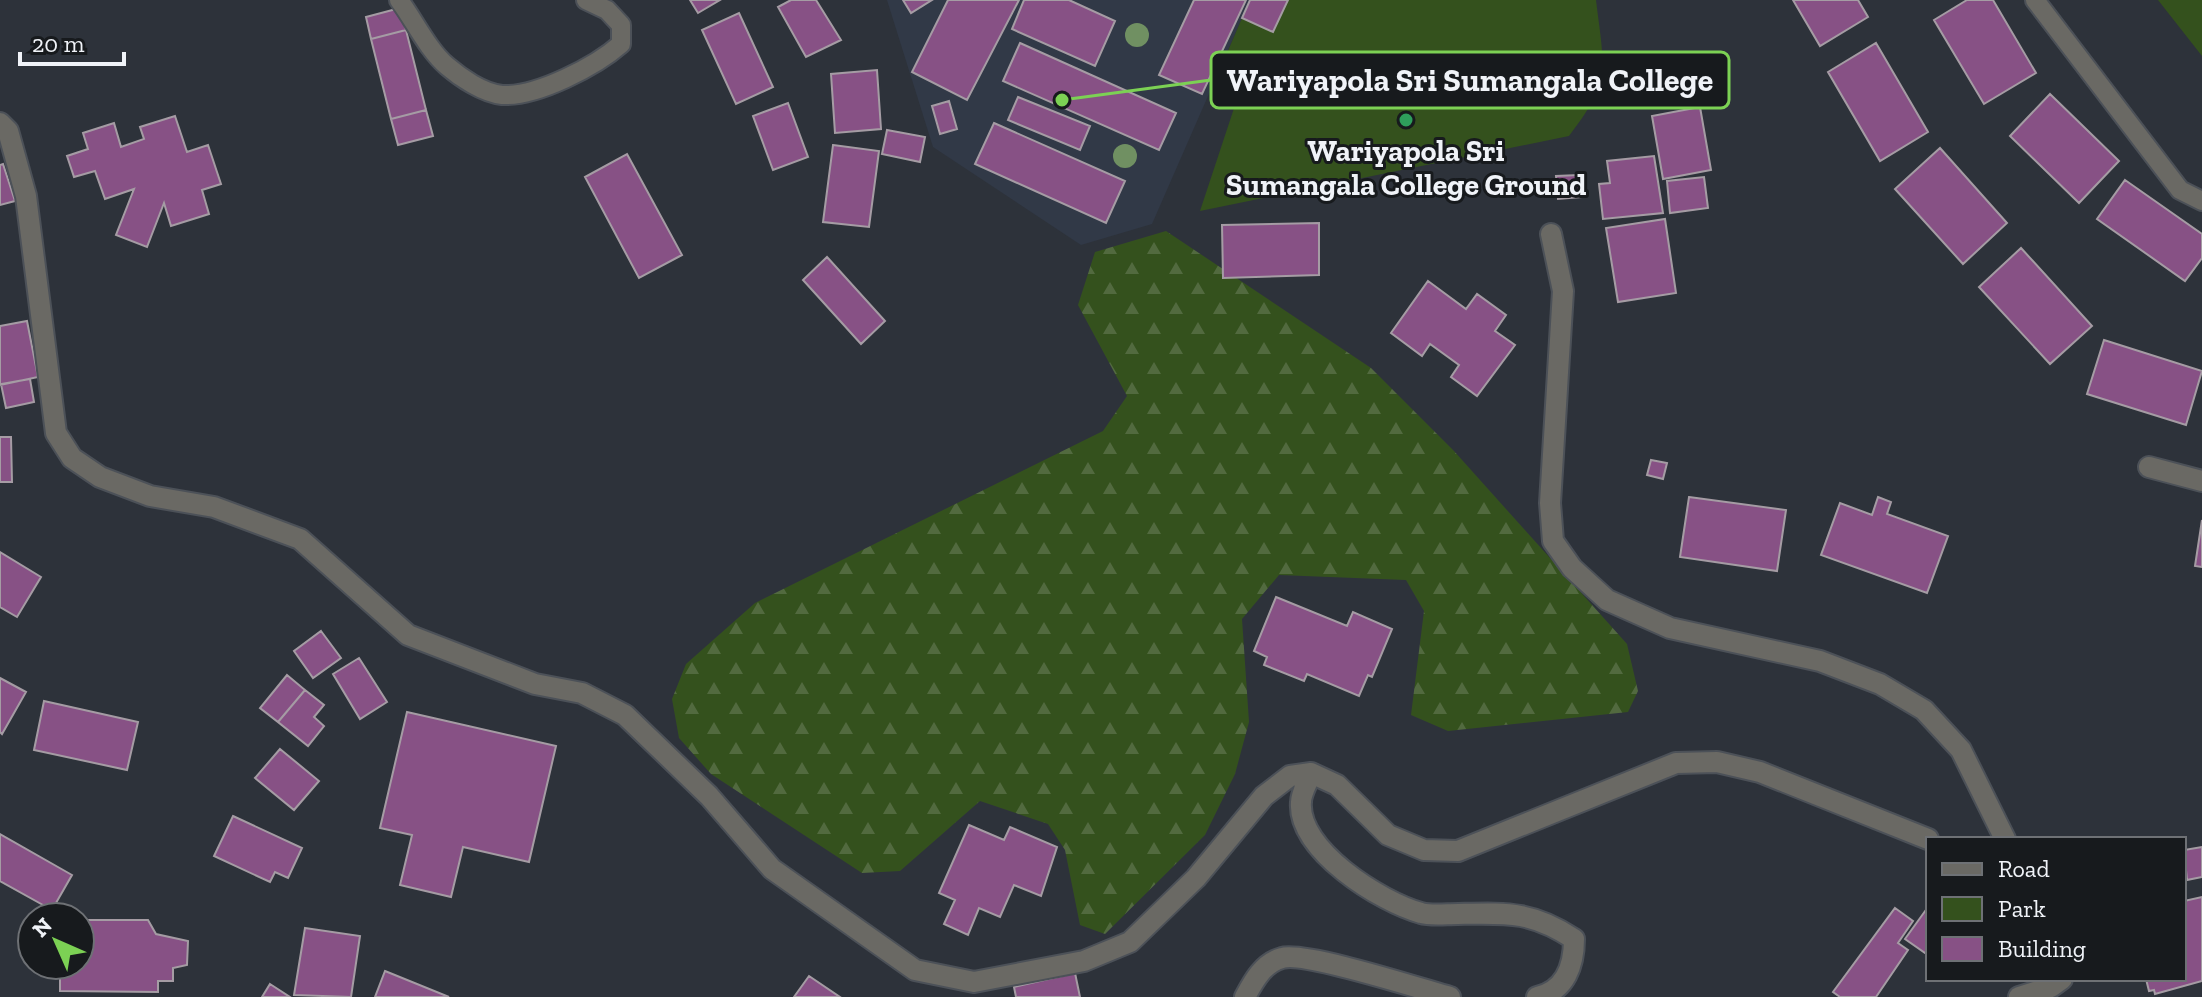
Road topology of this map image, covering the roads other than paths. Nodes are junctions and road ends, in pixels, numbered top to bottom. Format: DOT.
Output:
graph roads {
  1 [pos="399,0"];
  2 [pos="586,0"];
  3 [pos="2035,0"];
  4 [pos="0,123"];
  5 [pos="2202,201"];
  6 [pos="1551,234"];
  7 [pos="2149,467"];
  8 [pos="2202,481"];
  9 [pos="1311,773"];
  10 [pos="2004,837"];
  11 [pos="1926,838"];
  12 [pos="2059,981"];
  13 [pos="1245,997"];
  14 [pos="1450,997"];
  15 [pos="1537,997"];
  16 [pos="2019,997"];
  1 -- 2 [label="lane"];
  3 -- 5 [label="lane"];
  4 -- 9 [label="street"];
  6 -- 10 [label="street"];
  7 -- 8 [label="street"];
  9 -- 11 [label="street"];
  9 -- 15 [label="street"];
  12 -- 16 [label="street"];
  13 -- 14 [label="street"];
}
